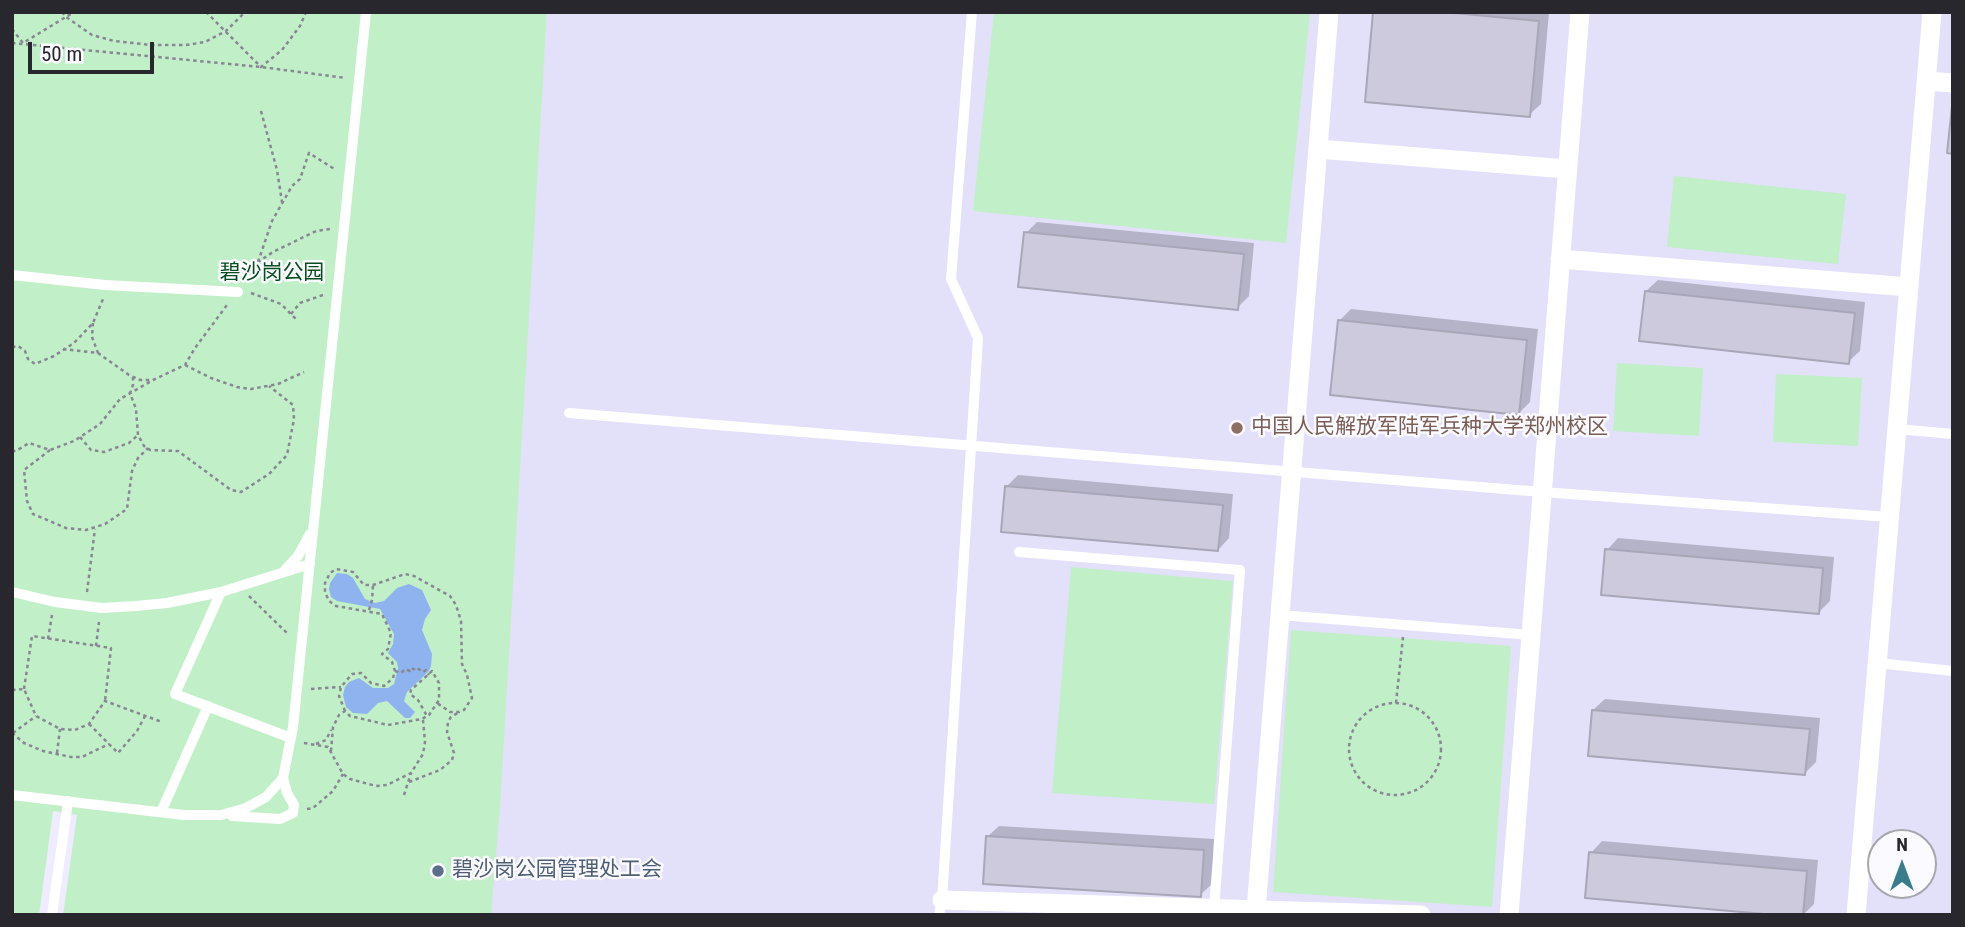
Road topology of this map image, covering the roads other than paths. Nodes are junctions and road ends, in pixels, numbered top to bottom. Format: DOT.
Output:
graph roads {
  1 [pos="366,12"];
  2 [pos="972,12"];
  3 [pos="1329,12"];
  4 [pos="1580,12"];
  5 [pos="1932,12"];
  6 [pos="1926,81"];
  7 [pos="1953,83"];
  8 [pos="1318,149"];
  9 [pos="1567,169"];
  10 [pos="1560,259"];
  11 [pos="12,275"];
  12 [pos="1909,287"];
  13 [pos="238,292"];
  14 [pos="569,413"];
  15 [pos="1897,429"];
  16 [pos="1953,434"];
  17 [pos="969,446"];
  18 [pos="1292,472"];
  19 [pos="1542,492"];
  20 [pos="1889,517"];
  21 [pos="313,527"];
  22 [pos="1019,552"];
  23 [pos="310,564"];
  24 [pos="284,570"];
  25 [pos="12,592"];
  26 [pos="221,592"];
  27 [pos="1280,615"];
  28 [pos="1531,635"];
  29 [pos="1877,663"];
  30 [pos="1953,671"];
  31 [pos="208,706"];
  32 [pos="291,738"];
  33 [pos="283,778"];
  34 [pos="12,795"];
  35 [pos="68,801"];
  36 [pos="161,812"];
  37 [pos="221,815"];
  38 [pos="941,908"];
  39 [pos="1214,909"];
  40 [pos="1256,910"];
  41 [pos="1374,914"];
  42 [pos="52,915"];
  43 [pos="1421,915"];
  44 [pos="1508,915"];
  45 [pos="1856,915"];
  1 -- 21 [label="lane"];
  2 -- 17 [label="lane"];
  3 -- 8 [label="street"];
  4 -- 9 [label="street"];
  5 -- 6 [label="street"];
  6 -- 7 [label="street"];
  6 -- 12 [label="street"];
  8 -- 9 [label="street"];
  8 -- 18 [label="street"];
  9 -- 10 [label="street"];
  10 -- 12 [label="street"];
  10 -- 19 [label="street"];
  11 -- 13 [label="lane"];
  12 -- 15 [label="street"];
  14 -- 17 [label="lane"];
  15 -- 16 [label="lane"];
  15 -- 20 [label="street"];
  17 -- 18 [label="lane"];
  17 -- 38 [label="lane"];
  18 -- 19 [label="lane"];
  18 -- 27 [label="street"];
  19 -- 20 [label="lane"];
  19 -- 28 [label="street"];
  20 -- 29 [label="street"];
  21 -- 23 [label="lane"];
  21 -- 24 [label="lane"];
  22 -- 39 [label="lane"];
  23 -- 24 [label="lane"];
  23 -- 32 [label="lane"];
  24 -- 26 [label="lane"];
  25 -- 26 [label="lane"];
  26 -- 31 [label="lane"];
  27 -- 28 [label="lane"];
  27 -- 40 [label="street"];
  28 -- 44 [label="street"];
  29 -- 30 [label="lane"];
  29 -- 45 [label="street"];
  31 -- 32 [label="lane"];
  31 -- 36 [label="lane"];
  32 -- 33 [label="lane"];
  33 -- 37 [label="lane"];
  33 -- 37 [label="lane"];
  34 -- 35 [label="lane"];
  35 -- 36 [label="lane"];
  35 -- 42 [label="lane"];
  36 -- 37 [label="lane"];
  38 -- 39 [label="street"];
  39 -- 40 [label="street"];
  40 -- 41 [label="street"];
  41 -- 43 [label="street"];
}
